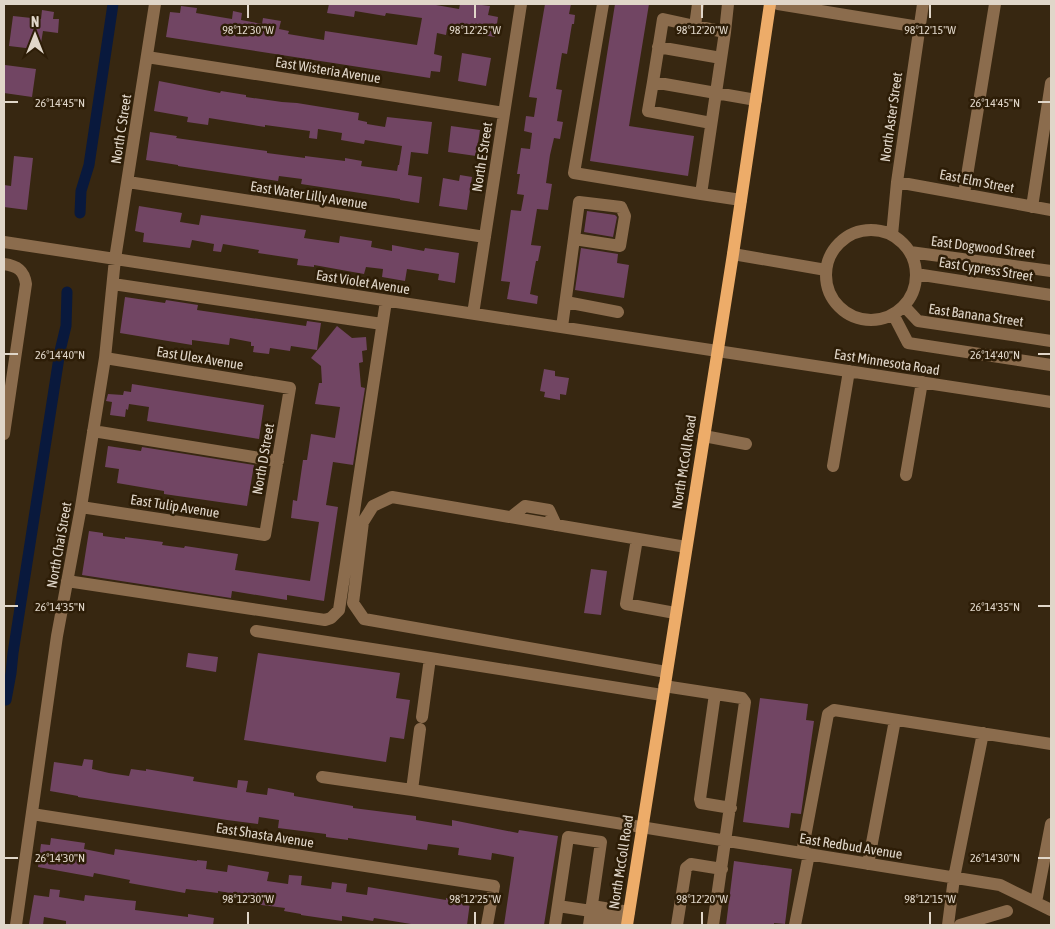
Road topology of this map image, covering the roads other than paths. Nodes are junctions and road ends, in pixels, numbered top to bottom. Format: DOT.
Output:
graph roads {
  1 [pos="155,4"];
  2 [pos="521,4"];
  3 [pos="603,4"];
  4 [pos="698,4"];
  5 [pos="728,4"];
  6 [pos="770,4"];
  7 [pos="778,4"];
  8 [pos="923,4"];
  9 [pos="995,4"];
  10 [pos="695,26"];
  11 [pos="919,27"];
  12 [pos="725,32"];
  13 [pos="658,47"];
  14 [pos="147,57"];
  15 [pos="721,58"];
  16 [pos="653,82"];
  17 [pos="1051,83"];
  18 [pos="716,93"];
  19 [pos="756,100"];
  20 [pos="504,113"];
  21 [pos="711,122"];
  22 [pos="128,182"];
  23 [pos="897,182"];
  24 [pos="701,194"];
  25 [pos="964,194"];
  26 [pos="741,200"];
  27 [pos="1032,207"];
  28 [pos="1051,210"];
  29 [pos="892,235"];
  30 [pos="485,237"];
  31 [pos="574,239"];
  32 [pos="4,242"];
  33 [pos="910,252"];
  34 [pos="732,254"];
  35 [pos="115,259"];
  36 [pos="4,264"];
  37 [pos="826,270"];
  38 [pos="1051,271"];
  39 [pos="916,274"];
  40 [pos="113,284"];
  41 [pos="1051,295"];
  42 [pos="386,301"];
  43 [pos="566,302"];
  44 [pos="904,306"];
  45 [pos="618,312"];
  46 [pos="473,314"];
  47 [pos="893,314"];
  48 [pos="382,324"];
  49 [pos="562,327"];
  50 [pos="1051,341"];
  51 [pos="717,351"];
  52 [pos="105,358"];
  53 [pos="1051,365"];
  54 [pos="849,371"];
  55 [pos="922,382"];
  56 [pos="290,388"];
  57 [pos="1051,402"];
  58 [pos="5,419"];
  59 [pos="93,431"];
  60 [pos="4,434"];
  61 [pos="704,436"];
  62 [pos="746,444"];
  63 [pos="278,461"];
  64 [pos="833,466"];
  65 [pos="906,476"];
  66 [pos="81,507"];
  67 [pos="265,535"];
  68 [pos="637,539"];
  69 [pos="686,547"];
  70 [pos="67,581"];
  71 [pos="675,613"];
  72 [pos="256,631"];
  73 [pos="430,658"];
  74 [pos="666,672"];
  75 [pos="663,690"];
  76 [pos="715,694"];
  77 [pos="895,720"];
  78 [pos="983,733"];
  79 [pos="1051,744"];
  80 [pos="322,777"];
  81 [pos="412,790"];
  82 [pos="731,808"];
  83 [pos="32,814"];
  84 [pos="1051,824"];
  85 [pos="641,827"];
  86 [pos="727,841"];
  87 [pos="805,853"];
  88 [pos="868,864"];
  89 [pos="722,869"];
  90 [pos="954,878"];
  91 [pos="1036,902"];
  92 [pos="558,906"];
  93 [pos="1051,910"];
  94 [pos="1007,911"];
  95 [pos="590,915"];
  96 [pos="627,920"];
  97 [pos="16,925"];
  98 [pos="487,925"];
  99 [pos="555,925"];
  100 [pos="677,925"];
  101 [pos="713,925"];
  102 [pos="795,925"];
  103 [pos="948,925"];
  104 [pos="960,925"];
  1 -- 14 [label="street, North C Street"];
  2 -- 20 [label="street, North E Street"];
  3 -- 24 [label="street"];
  4 -- 10 [label="street"];
  5 -- 12 [label="street"];
  6 -- 19 [label="main road, North McColl Road"];
  7 -- 11 [label="street"];
  8 -- 11 [label="street, North Aster Street"];
  9 -- 25 [label="street"];
  10 -- 12 [label="street"];
  10 -- 13 [label="street"];
  11 -- 23 [label="street, North Aster Street"];
  12 -- 15 [label="street"];
  13 -- 15 [label="street"];
  13 -- 16 [label="street"];
  14 -- 20 [label="street, East Wisteria Avenue"];
  14 -- 22 [label="street, North C Street"];
  15 -- 18 [label="street"];
  16 -- 18 [label="street"];
  16 -- 21 [label="street"];
  17 -- 27 [label="street"];
  18 -- 19 [label="street"];
  18 -- 21 [label="street"];
  19 -- 26 [label="main road, North McColl Road"];
  20 -- 30 [label="street, North E Street"];
  21 -- 24 [label="street"];
  22 -- 30 [label="street, East Water Lilly Avenue"];
  22 -- 35 [label="street, North C Street"];
  23 -- 25 [label="street, East Elm Street"];
  23 -- 29 [label="street, North Aster Street"];
  24 -- 26 [label="street"];
  25 -- 27 [label="street, East Elm Street"];
  26 -- 34 [label="main road, North McColl Road"];
  27 -- 28 [label="street, East Elm Street"];
  29 -- 33 [label="street"];
  29 -- 37 [label="street"];
  30 -- 46 [label="street, North E Street"];
  31 -- 31 [label="street"];
  31 -- 43 [label="street"];
  32 -- 35 [label="street, East Violet Avenue"];
  33 -- 38 [label="street, East Dogwood Street"];
  33 -- 39 [label="street"];
  34 -- 37 [label="street"];
  34 -- 51 [label="main road, North McColl Road"];
  35 -- 40 [label="street, North Chai Street"];
  35 -- 42 [label="street, East Violet Avenue"];
  36 -- 58 [label="street"];
  37 -- 47 [label="street"];
  39 -- 41 [label="street, East Cypress Street"];
  39 -- 44 [label="street"];
  40 -- 48 [label="street"];
  40 -- 52 [label="street, North Chai Street"];
  42 -- 46 [label="street, East Violet Avenue"];
  42 -- 48 [label="street"];
  43 -- 45 [label="street"];
  43 -- 49 [label="street"];
  44 -- 47 [label="street"];
  44 -- 50 [label="street, East Banana Street"];
  46 -- 49 [label="street, East Violet Avenue"];
  47 -- 53 [label="street"];
  48 -- 70 [label="street"];
  49 -- 51 [label="street, East Violet Avenue"];
  51 -- 54 [label="street, East Minnesota Road"];
  51 -- 61 [label="main road, North McColl Road"];
  52 -- 56 [label="street, East Ulex Avenue"];
  52 -- 59 [label="street, North Chai Street"];
  54 -- 55 [label="street, East Minnesota Road"];
  54 -- 64 [label="street"];
  55 -- 57 [label="street, East Minnesota Road"];
  55 -- 65 [label="street"];
  56 -- 63 [label="street, North D Street"];
  58 -- 60 [label="street"];
  59 -- 63 [label="street"];
  59 -- 66 [label="street, North Chai Street"];
  61 -- 62 [label="street"];
  61 -- 69 [label="main road, North McColl Road"];
  63 -- 67 [label="street, North D Street"];
  66 -- 67 [label="street, East Tulip Avenue"];
  66 -- 70 [label="street, North Chai Street"];
  68 -- 69 [label="street"];
  68 -- 71 [label="street"];
  68 -- 74 [label="street"];
  69 -- 71 [label="main road, North McColl Road"];
  70 -- 83 [label="street, North Chai Street"];
  71 -- 74 [label="main road, North McColl Road"];
  72 -- 73 [label="street"];
  73 -- 75 [label="street"];
  73 -- 81 [label="street"];
  74 -- 75 [label="main road, North McColl Road"];
  75 -- 76 [label="street"];
  75 -- 85 [label="main road, North McColl Road"];
  76 -- 82 [label="street"];
  76 -- 82 [label="street"];
  77 -- 78 [label="street"];
  77 -- 87 [label="street"];
  77 -- 88 [label="street"];
  78 -- 79 [label="street"];
  78 -- 90 [label="street"];
  80 -- 81 [label="street, East Redbud Avenue"];
  81 -- 85 [label="street, East Redbud Avenue"];
  82 -- 86 [label="street"];
  83 -- 97 [label="street, North Chai Street"];
  83 -- 98 [label="street, East Shasta Avenue"];
  84 -- 91 [label="street"];
  85 -- 86 [label="street, East Redbud Avenue"];
  85 -- 96 [label="main road, North McColl Road"];
  86 -- 87 [label="street, East Redbud Avenue"];
  86 -- 89 [label="street"];
  87 -- 88 [label="street, East Redbud Avenue"];
  87 -- 102 [label="street"];
  88 -- 90 [label="street, East Redbud Avenue"];
  89 -- 100 [label="street"];
  89 -- 101 [label="street"];
  90 -- 91 [label="street, East Redbud Avenue"];
  90 -- 103 [label="street"];
  91 -- 93 [label="street, East Redbud Avenue"];
  92 -- 95 [label="street"];
  92 -- 95 [label="street"];
  92 -- 99 [label="street"];
  94 -- 104 [label="street"];
  95 -- 96 [label="street"];
}
